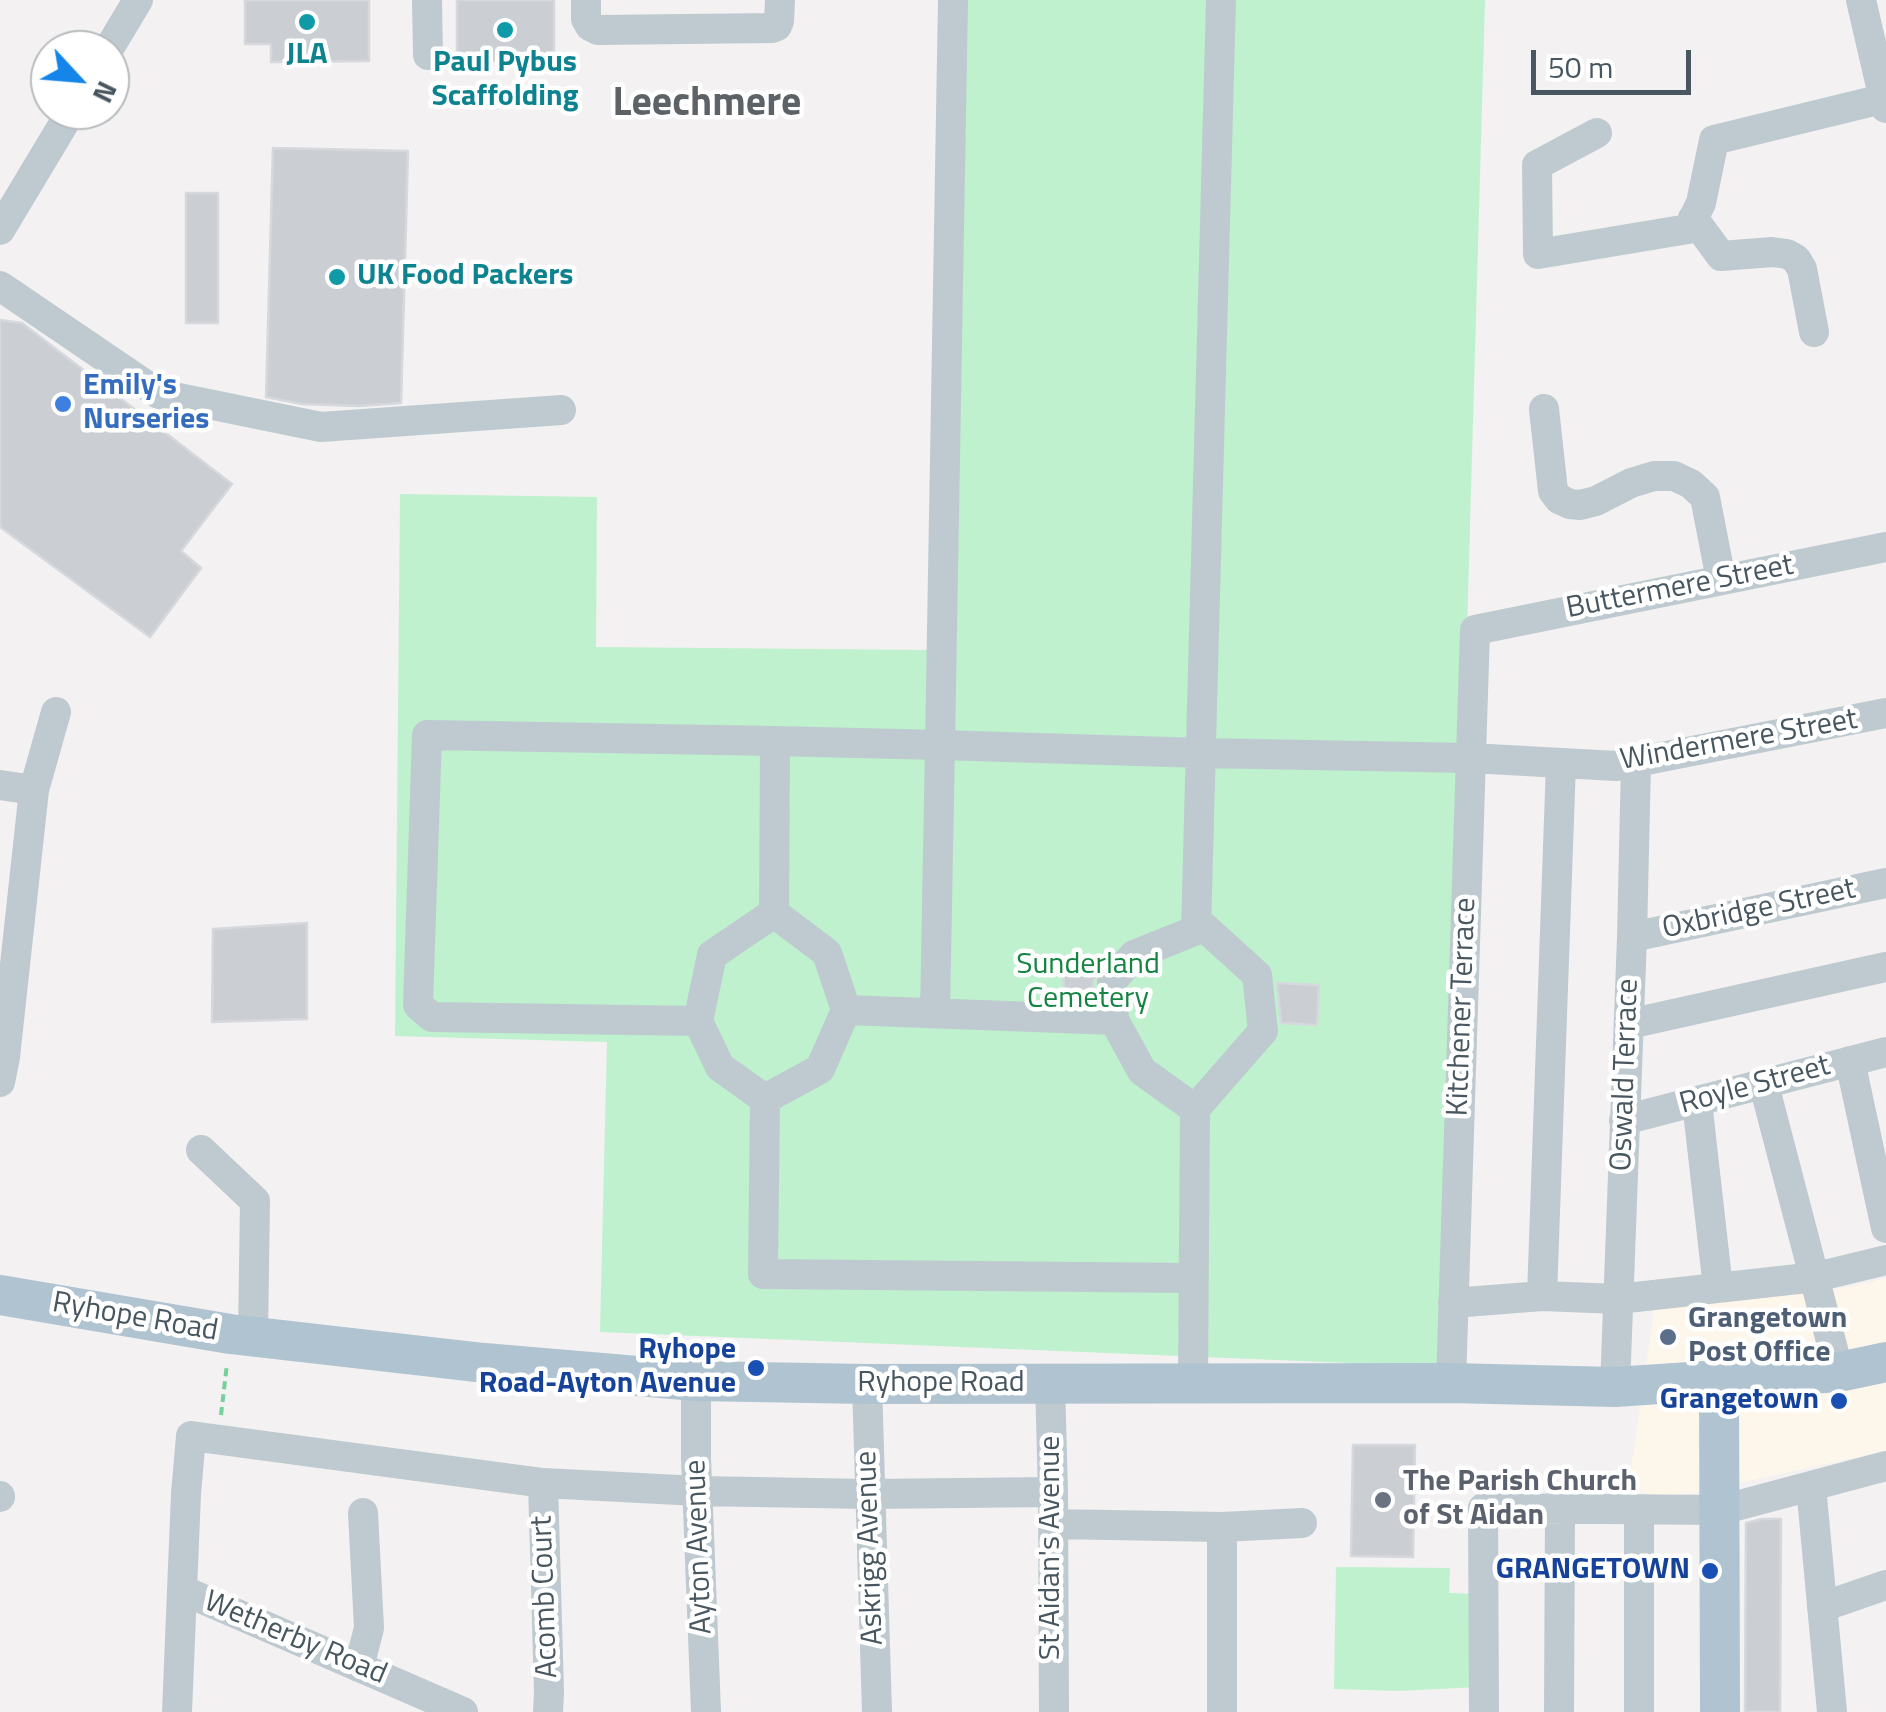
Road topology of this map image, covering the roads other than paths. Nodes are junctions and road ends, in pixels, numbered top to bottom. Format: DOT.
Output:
graph roads {
  1 [pos="138,0"];
  2 [pos="426,0"];
  3 [pos="586,0"];
  4 [pos="780,0"];
  5 [pos="953,0"];
  6 [pos="1221,0"];
  7 [pos="1861,0"];
  8 [pos="120,30"];
  9 [pos="428,55"];
  10 [pos="1885,101"];
  11 [pos="60,130"];
  12 [pos="1597,133"];
  13 [pos="1693,218"];
  14 [pos="0,230"];
  15 [pos="0,286"];
  16 [pos="1814,332"];
  17 [pos="1544,409"];
  18 [pos="561,410"];
  19 [pos="1886,547"];
  20 [pos="1721,580"];
  21 [pos="1475,630"];
  22 [pos="56,712"];
  23 [pos="1886,713"];
  24 [pos="776,741"];
  25 [pos="940,745"];
  26 [pos="1202,753"];
  27 [pos="1471,758"];
  28 [pos="1561,763"];
  29 [pos="1636,763"];
  30 [pos="0,785"];
  31 [pos="34,790"];
  32 [pos="1886,882"];
  33 [pos="774,913"];
  34 [pos="1196,930"];
  35 [pos="1632,937"];
  36 [pos="1886,967"];
  37 [pos="846,1010"];
  38 [pos="935,1014"];
  39 [pos="1114,1020"];
  40 [pos="698,1021"];
  41 [pos="1629,1024"];
  42 [pos="1886,1052"];
  43 [pos="1850,1061"];
  44 [pos="0,1082"];
  45 [pos="1764,1085"];
  46 [pos="765,1099"];
  47 [pos="1697,1102"];
  48 [pos="1195,1109"];
  49 [pos="1624,1120"];
  50 [pos="201,1150"];
  51 [pos="1886,1228"];
  52 [pos="1886,1260"];
  53 [pos="1816,1277"];
  54 [pos="1193,1278"];
  55 [pos="1718,1288"];
  56 [pos="0,1295"];
  57 [pos="1542,1296"];
  58 [pos="1618,1299"];
  59 [pos="1453,1303"];
  60 [pos="242,1335"];
  61 [pos="1886,1362"];
  62 [pos="1839,1372"];
  63 [pos="1719,1380"];
  64 [pos="696,1381"];
  65 [pos="1050,1383"];
  66 [pos="1451,1383"];
  67 [pos="867,1384"];
  68 [pos="1193,1384"];
  69 [pos="1615,1386"];
  70 [pos="1886,1466"];
  71 [pos="543,1483"];
  72 [pos="1812,1486"];
  73 [pos="698,1492"];
  74 [pos="1053,1492"];
  75 [pos="869,1494"];
  76 [pos="1560,1510"];
  77 [pos="1640,1510"];
  78 [pos="1721,1510"];
  79 [pos="362,1513"];
  80 [pos="1302,1523"];
  81 [pos="1053,1524"];
  82 [pos="1222,1527"];
  83 [pos="1886,1585"];
  84 [pos="182,1590"];
  85 [pos="1822,1607"];
  86 [pos="359,1666"];
  87 [pos="177,1712"];
  88 [pos="462,1712"];
  89 [pos="548,1712"];
  90 [pos="706,1712"];
  91 [pos="877,1712"];
  92 [pos="1054,1712"];
  93 [pos="1222,1712"];
  94 [pos="1484,1712"];
  95 [pos="1559,1712"];
  96 [pos="1639,1712"];
  97 [pos="1720,1712"];
  98 [pos="1832,1712"];
  1 -- 8 [label="street"];
  2 -- 9 [label="street"];
  3 -- 4 [label="street"];
  5 -- 25 [label="street"];
  6 -- 26 [label="street"];
  7 -- 10 [label="street"];
  10 -- 13 [label="street"];
  11 -- 14 [label="street"];
  12 -- 13 [label="street"];
  13 -- 16 [label="street"];
  15 -- 18 [label="street"];
  17 -- 20 [label="street"];
  19 -- 20 [label="street, Buttermere Street"];
  20 -- 21 [label="street, Buttermere Street"];
  21 -- 27 [label="street, Kitchener Terrace"];
  22 -- 31 [label="street"];
  23 -- 29 [label="street, Windermere Street"];
  24 -- 25 [label="street, Windermere Street"];
  24 -- 33 [label="street"];
  24 -- 40 [label="street, Windermere Street"];
  25 -- 26 [label="street, Windermere Street"];
  25 -- 38 [label="street"];
  26 -- 27 [label="street, Windermere Street"];
  26 -- 34 [label="street"];
  27 -- 28 [label="street, Windermere Street"];
  27 -- 59 [label="street, Kitchener Terrace"];
  28 -- 29 [label="street, Windermere Street"];
  28 -- 57 [label="street"];
  29 -- 35 [label="street, Oswald Terrace"];
  30 -- 31 [label="street"];
  31 -- 44 [label="street"];
  32 -- 35 [label="street, Oxbridge Street"];
  33 -- 37 [label="street"];
  33 -- 40 [label="street"];
  34 -- 39 [label="street"];
  34 -- 48 [label="street"];
  35 -- 41 [label="street, Oswald Terrace"];
  36 -- 41 [label="street"];
  37 -- 38 [label="street"];
  37 -- 46 [label="street"];
  38 -- 39 [label="street"];
  39 -- 48 [label="street"];
  40 -- 46 [label="street"];
  41 -- 49 [label="street, Oswald Terrace"];
  42 -- 43 [label="street, Royle Street"];
  43 -- 45 [label="street, Royle Street"];
  43 -- 51 [label="street"];
  45 -- 47 [label="street, Royle Street"];
  45 -- 53 [label="street"];
  46 -- 54 [label="street"];
  47 -- 49 [label="street, Royle Street"];
  47 -- 55 [label="street"];
  48 -- 54 [label="street"];
  49 -- 58 [label="street, Oswald Terrace"];
  50 -- 60 [label="street"];
  52 -- 53 [label="street"];
  53 -- 55 [label="street"];
  53 -- 62 [label="street"];
  54 -- 68 [label="street"];
  55 -- 58 [label="street"];
  56 -- 60 [label="main road, Ryhope Road"];
  57 -- 58 [label="street"];
  57 -- 59 [label="street"];
  58 -- 69 [label="street, Oswald Terrace"];
  59 -- 66 [label="street, Kitchener Terrace"];
  60 -- 64 [label="main road, Ryhope Road"];
  61 -- 62 [label="main road, Ryhope Road"];
  62 -- 63 [label="main road, Ryhope Road"];
  63 -- 69 [label="main road, Ryhope Road"];
  63 -- 78 [label="main road"];
  64 -- 67 [label="main road, Ryhope Road"];
  64 -- 73 [label="street, Ayton Avenue"];
  65 -- 67 [label="main road, Ryhope Road"];
  65 -- 68 [label="main road, Ryhope Road"];
  65 -- 74 [label="street, St Aidan's Avenue"];
  66 -- 68 [label="main road, Ryhope Road"];
  66 -- 69 [label="main road, Ryhope Road"];
  67 -- 75 [label="street, Askrigg Avenue"];
  70 -- 72 [label="street"];
  71 -- 73 [label="street"];
  71 -- 84 [label="street"];
  71 -- 89 [label="street, Acomb Court"];
  72 -- 78 [label="street"];
  72 -- 85 [label="street"];
  73 -- 75 [label="street"];
  73 -- 90 [label="street, Ayton Avenue"];
  74 -- 75 [label="street"];
  74 -- 81 [label="street, St Aidan's Avenue"];
  75 -- 91 [label="street, Askrigg Avenue"];
  76 -- 77 [label="street"];
  76 -- 94 [label="street"];
  76 -- 95 [label="street"];
  77 -- 78 [label="street"];
  77 -- 96 [label="street"];
  78 -- 97 [label="main road"];
  79 -- 86 [label="street"];
  80 -- 82 [label="street"];
  81 -- 82 [label="street"];
  81 -- 92 [label="street, St Aidan's Avenue"];
  82 -- 93 [label="street"];
  83 -- 85 [label="street"];
  84 -- 86 [label="street, Wetherby Road"];
  84 -- 87 [label="street"];
  85 -- 98 [label="street"];
  86 -- 88 [label="street, Wetherby Road"];
}
